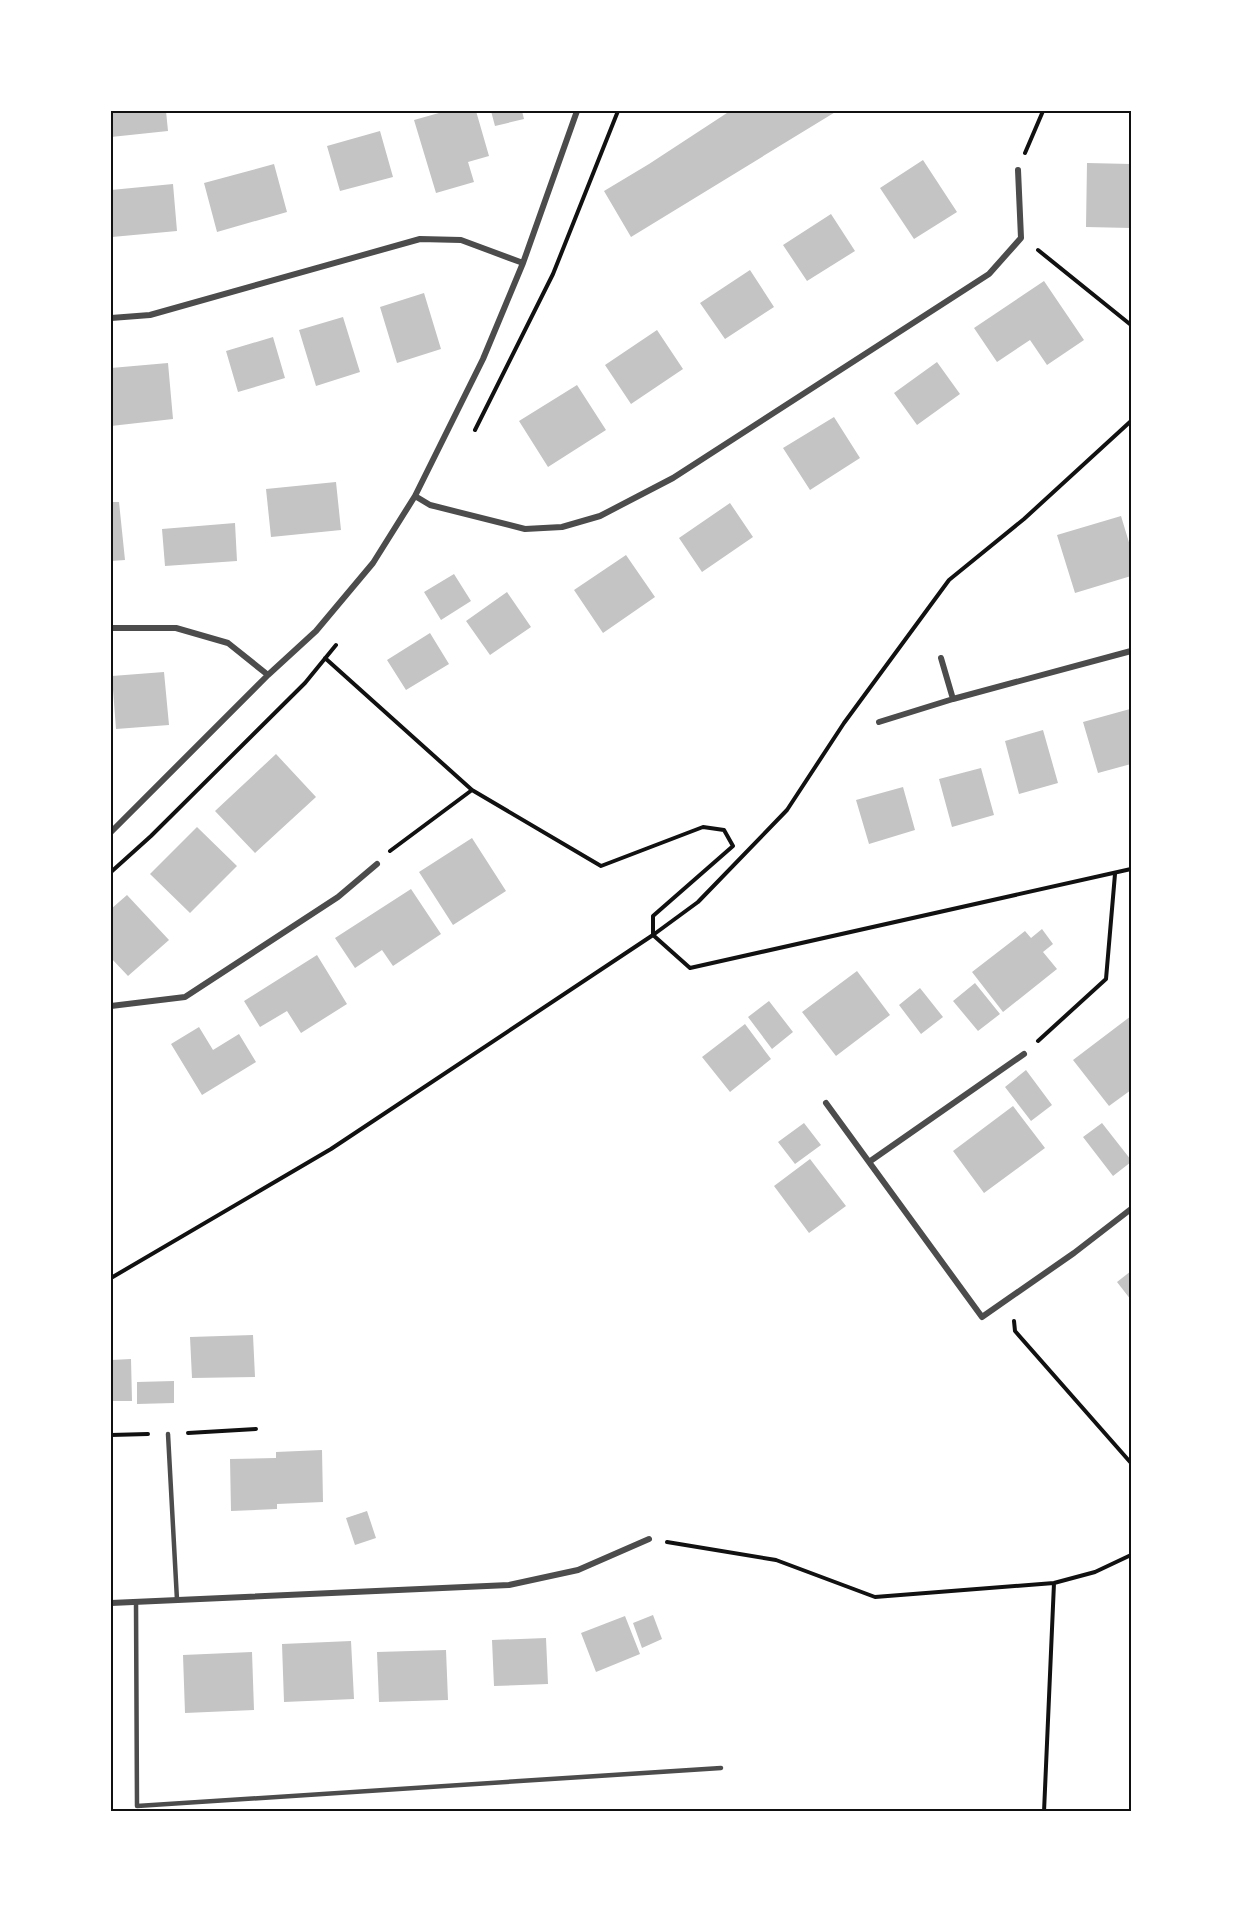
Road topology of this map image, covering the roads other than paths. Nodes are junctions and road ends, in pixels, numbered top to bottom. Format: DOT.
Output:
graph roads {
  1 [pos="577,111"];
  2 [pos="1018,170"];
  3 [pos="523,263"];
  4 [pos="111,318"];
  5 [pos="415,496"];
  6 [pos="111,628"];
  7 [pos="1131,651"];
  8 [pos="941,658"];
  9 [pos="268,675"];
  10 [pos="953,699"];
  11 [pos="879,722"];
  12 [pos="111,832"];
  13 [pos="376,864"];
  14 [pos="111,1006"];
  15 [pos="1024,1054"];
  16 [pos="826,1103"];
  17 [pos="869,1162"];
  18 [pos="1131,1209"];
  19 [pos="168,1434"];
  20 [pos="649,1539"];
  21 [pos="177,1600"];
  22 [pos="136,1602"];
  23 [pos="111,1603"];
  24 [pos="721,1768"];
  1 -- 3 [label="street"];
  2 -- 5 [label="street"];
  3 -- 4 [label="street"];
  3 -- 5 [label="street"];
  5 -- 9 [label="street"];
  6 -- 9 [label="street"];
  7 -- 10 [label="street"];
  8 -- 10 [label="street"];
  9 -- 12 [label="street"];
  10 -- 11 [label="street"];
  13 -- 14 [label="street"];
  15 -- 17 [label="street"];
  16 -- 17 [label="street"];
  17 -- 18 [label="street"];
  19 -- 21 [label="lane"];
  20 -- 21 [label="street"];
  21 -- 22 [label="street"];
  22 -- 23 [label="street"];
  22 -- 24 [label="lane"];
}
